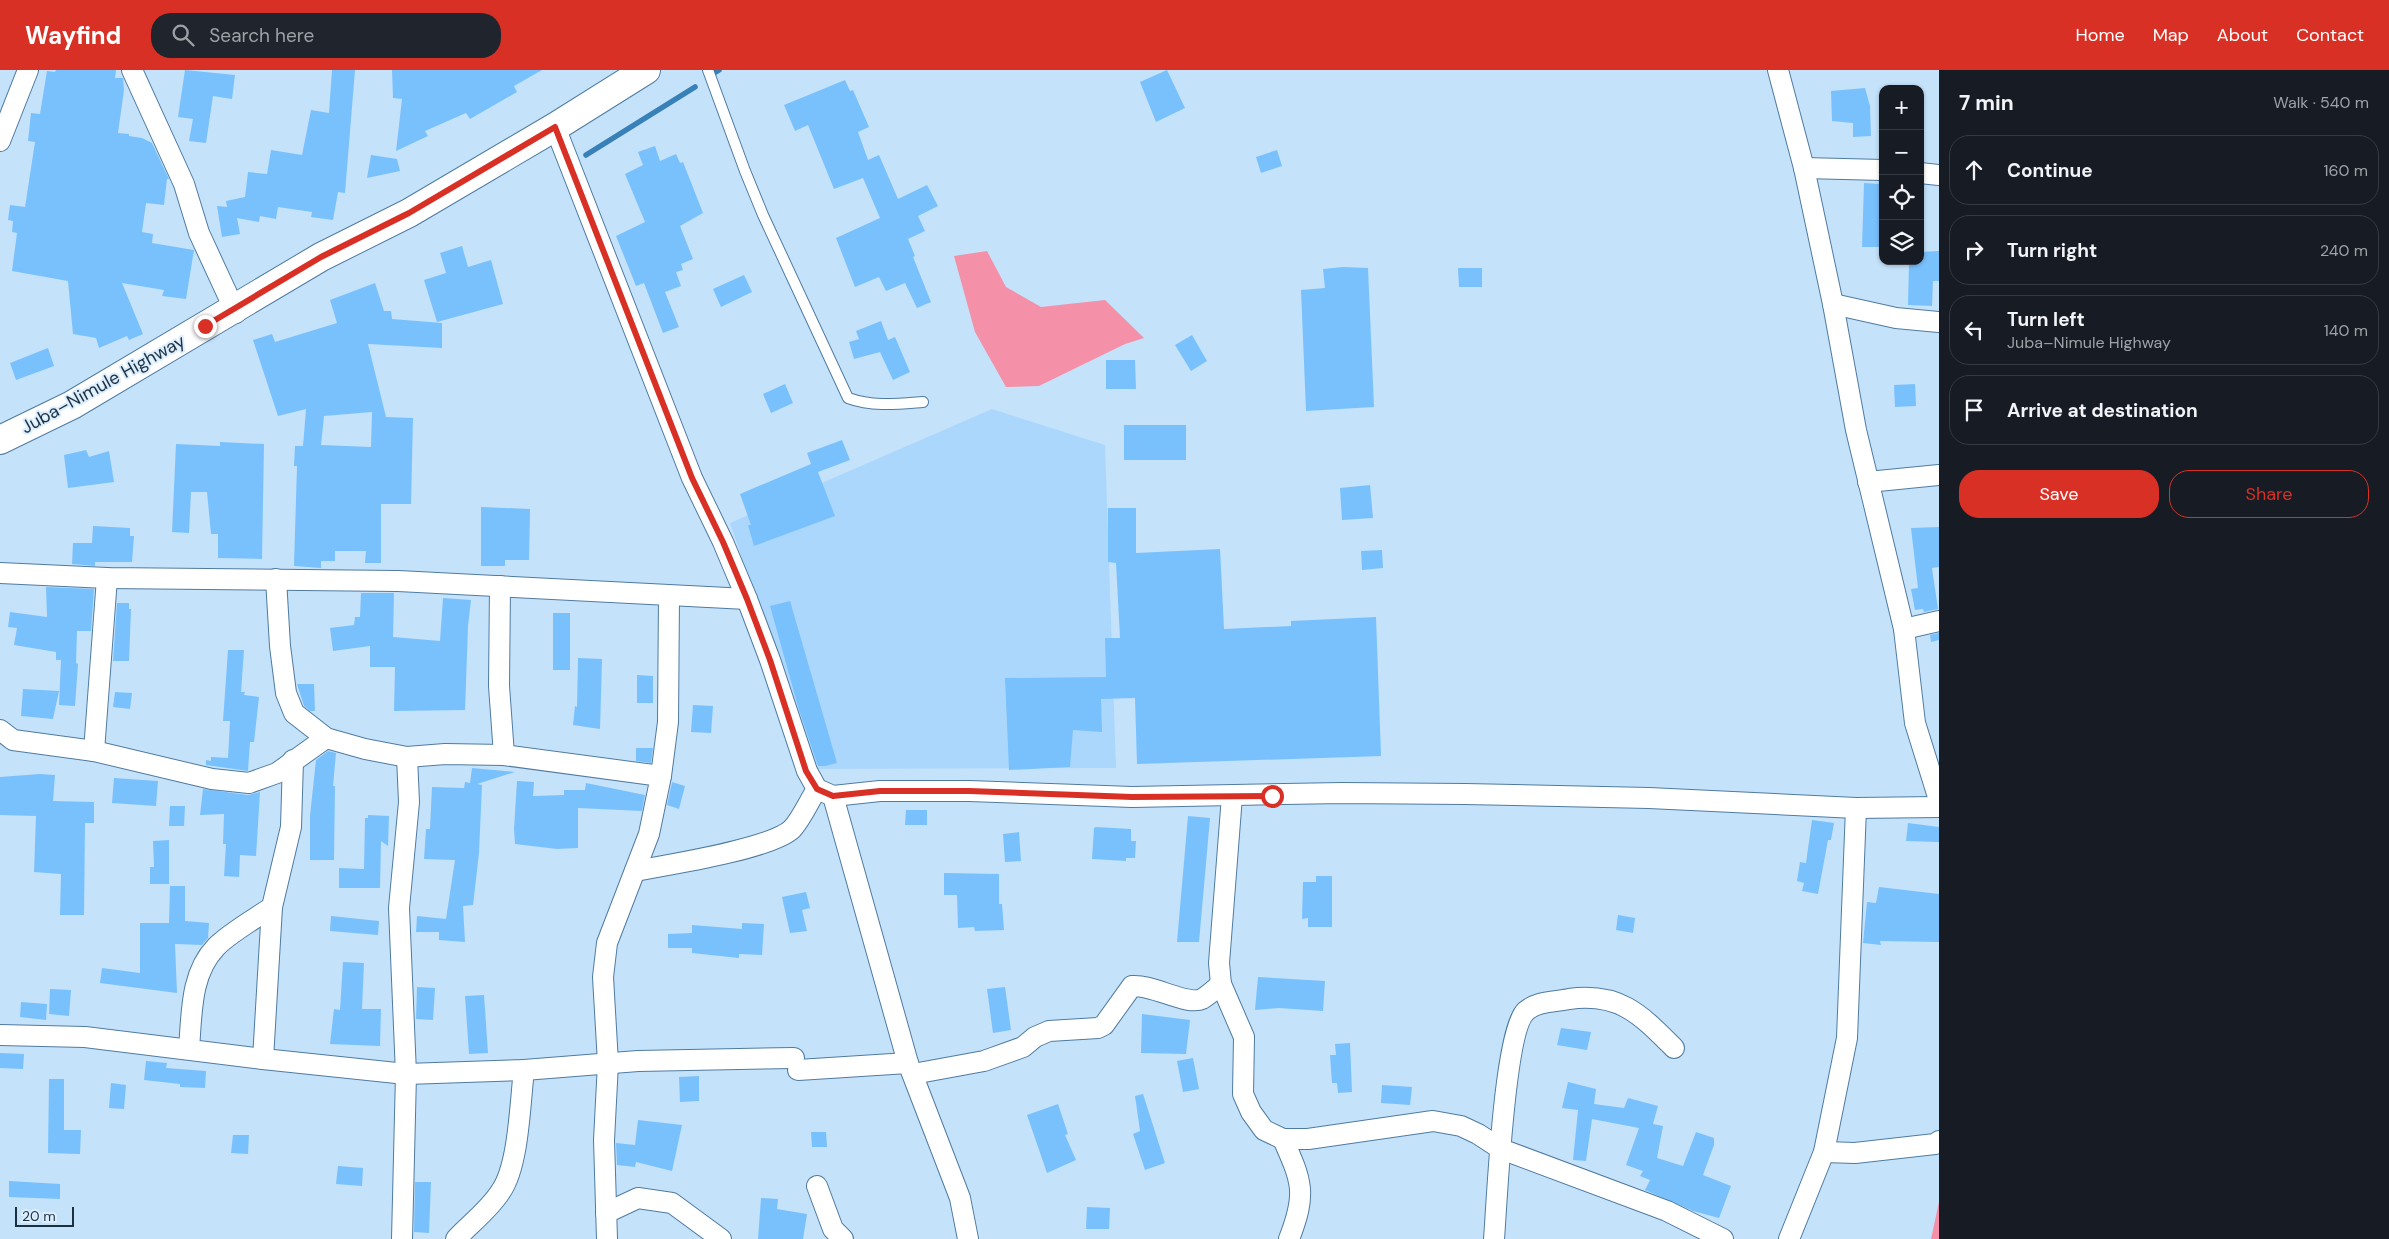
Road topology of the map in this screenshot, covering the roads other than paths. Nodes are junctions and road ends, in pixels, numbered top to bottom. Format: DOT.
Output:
graph roads {
  1 [pos="28,70"];
  2 [pos="132,70"];
  3 [pos="646,70"];
  4 [pos="708,70"];
  5 [pos="1778,70"];
  6 [pos="555,127"];
  7 [pos="0,141"];
  8 [pos="1804,168"];
  9 [pos="1879,170"];
  10 [pos="1924,173"];
  11 [pos="1939,175"];
  12 [pos="1833,304"];
  13 [pos="236,313"];
  14 [pos="1939,322"];
  15 [pos="923,402"];
  16 [pos="0,440"];
  17 [pos="1939,475"];
  18 [pos="1868,482"];
  19 [pos="0,568"];
  20 [pos="0,573"];
  21 [pos="0,578"];
  22 [pos="107,578"];
  23 [pos="276,579"];
  24 [pos="500,586"];
  25 [pos="670,596"];
  26 [pos="747,599"];
  27 [pos="1939,621"];
  28 [pos="1904,629"];
  29 [pos="0,730"];
  30 [pos="326,738"];
  31 [pos="94,751"];
  32 [pos="504,755"];
  33 [pos="407,757"];
  34 [pos="293,760"];
  35 [pos="661,776"];
  36 [pos="825,792"];
  37 [pos="1232,796"];
  38 [pos="1939,800"];
  39 [pos="1856,808"];
  40 [pos="1939,808"];
  41 [pos="636,871"];
  42 [pos="272,908"];
  43 [pos="1221,984"];
  44 [pos="0,1036"];
  45 [pos="189,1048"];
  46 [pos="1674,1048"];
  47 [pos="263,1059"];
  48 [pos="608,1063"];
  49 [pos="911,1068"];
  50 [pos="524,1070"];
  51 [pos="406,1074"];
  52 [pos="1282,1139"];
  53 [pos="1939,1142"];
  54 [pos="1501,1149"];
  55 [pos="1824,1152"];
  56 [pos="817,1186"];
  57 [pos="606,1212"];
  58 [pos="402,1239"];
  59 [pos="456,1239"];
  60 [pos="607,1239"];
  61 [pos="721,1239"];
  62 [pos="843,1239"];
  63 [pos="968,1239"];
  64 [pos="1289,1239"];
  65 [pos="1494,1239"];
  66 [pos="1723,1239"];
  67 [pos="1789,1239"];
  1 -- 7 [label="street"];
  2 -- 13 [label="street"];
  3 -- 6 [label="main road, Juba–Nimule Highway"];
  4 -- 15 [label="lane"];
  5 -- 8 [label="street"];
  6 -- 16 [label="main road, Juba–Nimule Highway"];
  6 -- 26 [label="street"];
  8 -- 9 [label="street"];
  8 -- 12 [label="street"];
  10 -- 11 [label="street"];
  12 -- 14 [label="street"];
  12 -- 18 [label="street"];
  17 -- 18 [label="street"];
  18 -- 28 [label="street"];
  19 -- 20 [label="street"];
  20 -- 21 [label="street"];
  20 -- 22 [label="street"];
  22 -- 23 [label="street"];
  22 -- 31 [label="street"];
  23 -- 24 [label="street"];
  23 -- 30 [label="street"];
  24 -- 25 [label="street"];
  24 -- 32 [label="street"];
  25 -- 26 [label="street"];
  25 -- 35 [label="street"];
  26 -- 36 [label="street"];
  27 -- 28 [label="street"];
  28 -- 38 [label="street"];
  29 -- 31 [label="street"];
  30 -- 33 [label="street"];
  30 -- 34 [label="street"];
  31 -- 34 [label="street"];
  32 -- 33 [label="street"];
  32 -- 35 [label="street"];
  33 -- 51 [label="street"];
  34 -- 42 [label="street"];
  35 -- 41 [label="street"];
  36 -- 37 [label="street"];
  36 -- 41 [label="street"];
  36 -- 49 [label="street"];
  37 -- 39 [label="street"];
  37 -- 43 [label="street"];
  39 -- 40 [label="street"];
  39 -- 55 [label="street"];
  41 -- 48 [label="street"];
  42 -- 45 [label="street"];
  42 -- 47 [label="street"];
  43 -- 49 [label="street"];
  43 -- 52 [label="street"];
  44 -- 45 [label="street"];
  45 -- 47 [label="street"];
  46 -- 54 [label="street"];
  47 -- 51 [label="street"];
  48 -- 49 [label="street"];
  48 -- 50 [label="street"];
  48 -- 57 [label="street"];
  49 -- 63 [label="street"];
  50 -- 51 [label="street"];
  50 -- 59 [label="street"];
  51 -- 58 [label="street"];
  52 -- 54 [label="street"];
  52 -- 64 [label="street"];
  53 -- 55 [label="street"];
  54 -- 65 [label="street"];
  54 -- 66 [label="street"];
  55 -- 67 [label="street"];
  56 -- 62 [label="street"];
  57 -- 60 [label="street"];
  57 -- 61 [label="street"];
}
